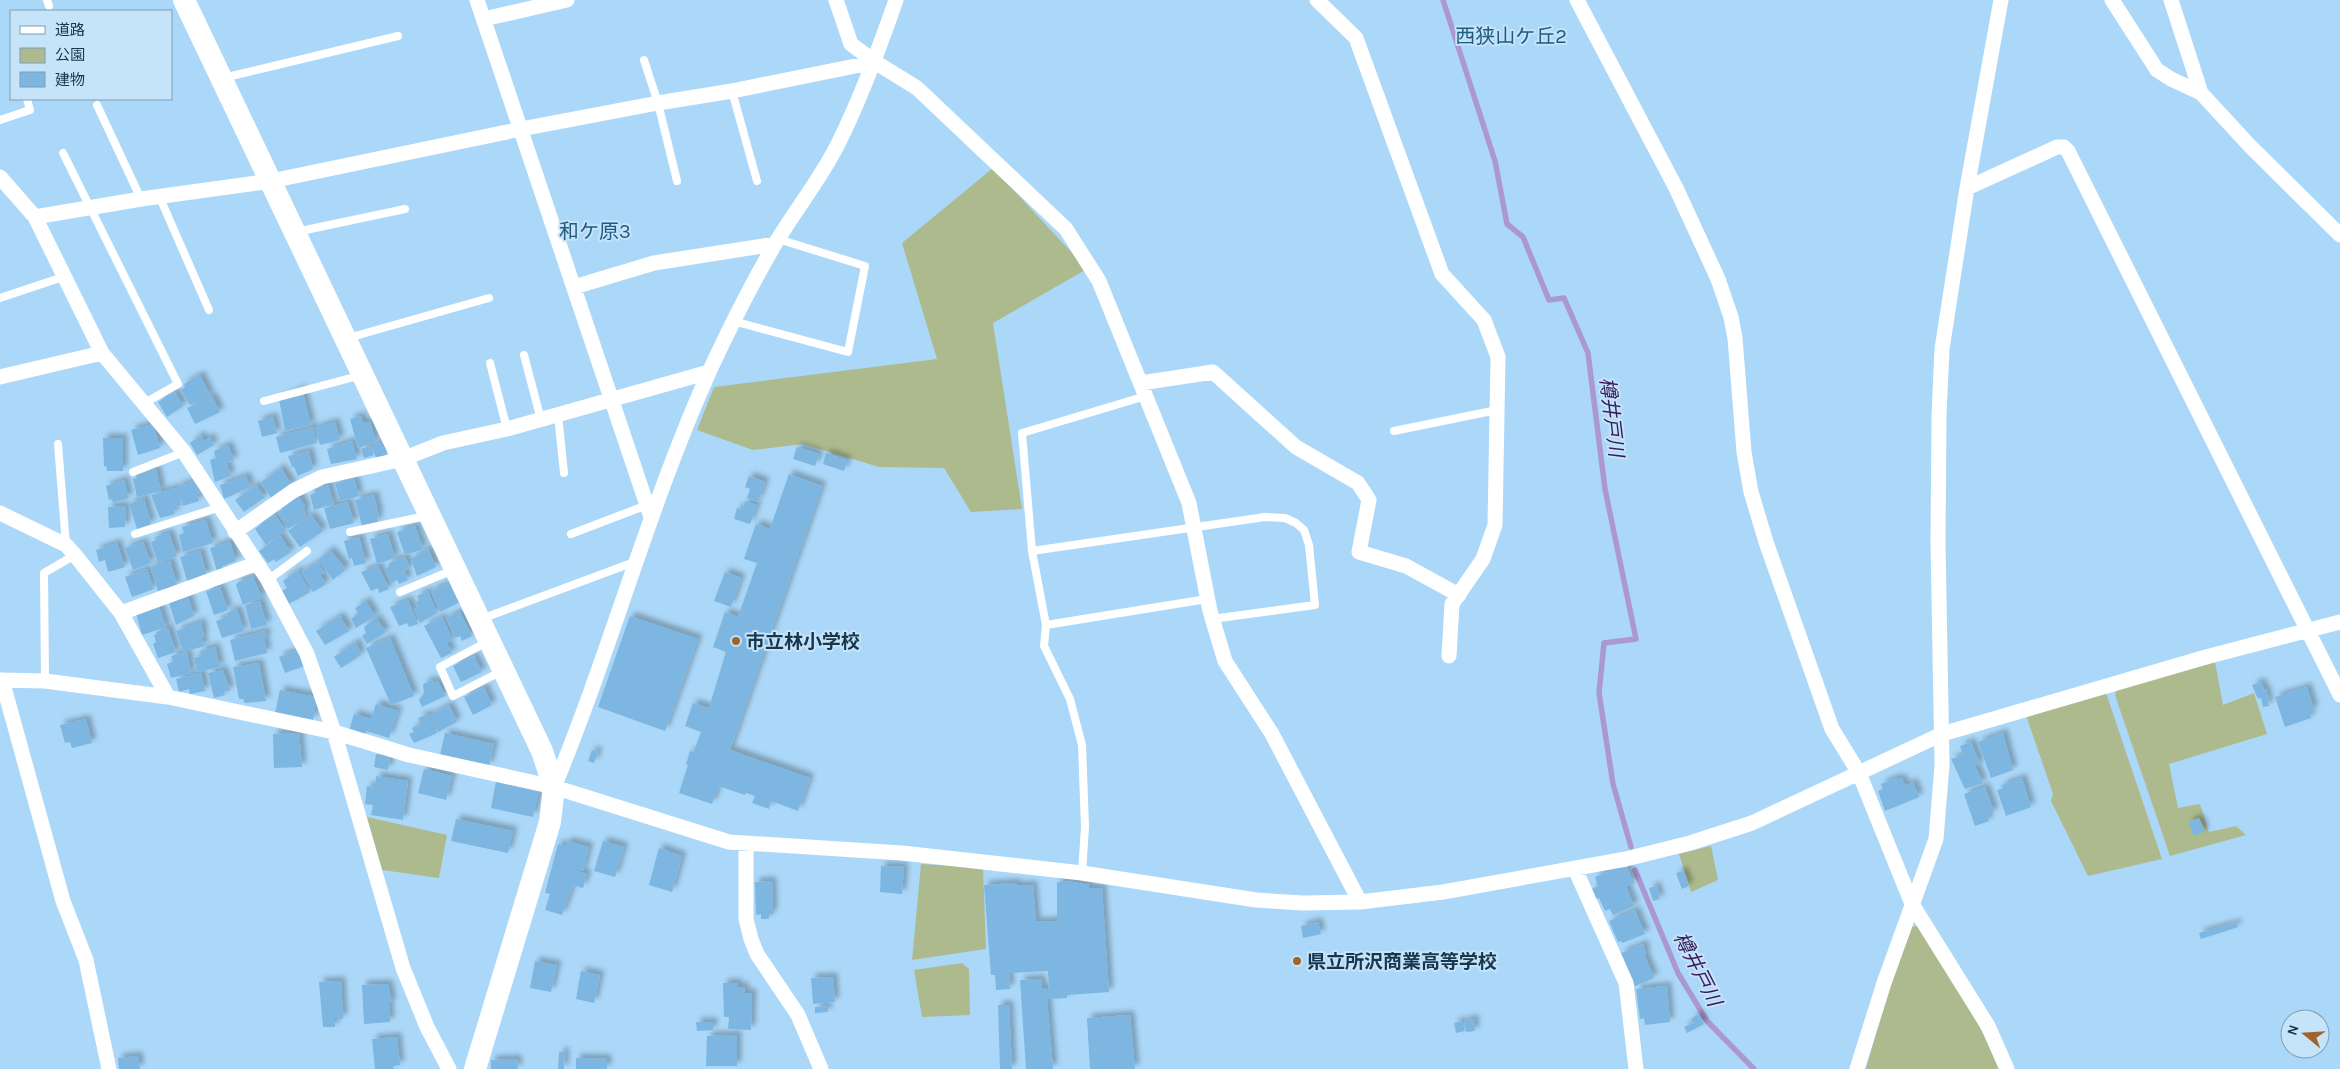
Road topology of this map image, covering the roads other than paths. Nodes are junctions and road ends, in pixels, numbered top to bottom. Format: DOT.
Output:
graph roads {
  1 [pos="184,0"];
  2 [pos="477,0"];
  3 [pos="567,0"];
  4 [pos="836,0"];
  5 [pos="896,0"];
  6 [pos="1316,0"];
  7 [pos="1577,0"];
  8 [pos="2001,0"];
  9 [pos="2112,0"];
  10 [pos="2171,0"];
  11 [pos="484,19"];
  12 [pos="398,36"];
  13 [pos="644,60"];
  14 [pos="875,62"];
  15 [pos="221,78"];
  16 [pos="732,91"];
  17 [pos="2201,93"];
  18 [pos="27,100"];
  19 [pos="658,103"];
  20 [pos="97,105"];
  21 [pos="0,120"];
  22 [pos="521,129"];
  23 [pos="63,153"];
  24 [pos="0,177"];
  25 [pos="271,181"];
  26 [pos="677,181"];
  27 [pos="757,181"];
  28 [pos="1967,188"];
  29 [pos="160,198"];
  30 [pos="141,199"];
  31 [pos="91,208"];
  32 [pos="405,209"];
  33 [pos="35,217"];
  34 [pos="294,232"];
  35 [pos="2340,235"];
  36 [pos="777,242"];
  37 [pos="63,277"];
  38 [pos="574,287"];
  39 [pos="0,298"];
  40 [pos="489,298"];
  41 [pos="209,310"];
  42 [pos="733,321"];
  43 [pos="346,339"];
  44 [pos="102,353"];
  45 [pos="524,355"];
  46 [pos="490,363"];
  47 [pos="709,372"];
  48 [pos="362,375"];
  49 [pos="0,377"];
  50 [pos="1143,389"];
  51 [pos="612,400"];
  52 [pos="264,401"];
  53 [pos="143,404"];
  54 [pos="1497,410"];
  55 [pos="558,415"];
  56 [pos="541,420"];
  57 [pos="507,429"];
  58 [pos="1394,431"];
  59 [pos="58,444"];
  60 [pos="184,452"];
  61 [pos="403,459"];
  62 [pos="133,472"];
  63 [pos="564,473"];
  64 [pos="221,507"];
  65 [pos="649,511"];
  66 [pos="0,513"];
  67 [pos="430,515"];
  68 [pos="1194,528"];
  69 [pos="235,532"];
  70 [pos="350,532"];
  71 [pos="135,534"];
  72 [pos="571,534"];
  73 [pos="70,550"];
  74 [pos="307,551"];
  75 [pos="1032,551"];
  76 [pos="637,561"];
  77 [pos="255,564"];
  78 [pos="455,569"];
  79 [pos="268,580"];
  80 [pos="400,592"];
  81 [pos="1459,595"];
  82 [pos="1207,598"];
  83 [pos="120,613"];
  84 [pos="479,619"];
  85 [pos="1212,619"];
  86 [pos="2340,622"];
  87 [pos="1046,625"];
  88 [pos="2308,629"];
  89 [pos="490,641"];
  90 [pos="1449,656"];
  91 [pos="504,670"];
  92 [pos="1,680"];
  93 [pos="44,681"];
  94 [pos="2340,695"];
  95 [pos="168,697"];
  96 [pos="334,732"];
  97 [pos="1942,734"];
  98 [pos="1859,773"];
  99 [pos="554,787"];
  100 [pos="746,844"];
  101 [pos="1575,868"];
  102 [pos="1082,873"];
  103 [pos="1360,902"];
  104 [pos="1912,904"];
  105 [pos="109,1069"];
  106 [pos="449,1069"];
  107 [pos="475,1069"];
  108 [pos="821,1069"];
  109 [pos="1636,1069"];
  110 [pos="1857,1069"];
  111 [pos="2007,1069"];
  1 -- 15 [label="street"];
  2 -- 11 [label="street"];
  3 -- 11 [label="street"];
  4 -- 14 [label="street"];
  5 -- 14 [label="street"];
  6 -- 54 [label="street"];
  7 -- 98 [label="street"];
  8 -- 28 [label="street"];
  9 -- 17 [label="street"];
  10 -- 17 [label="street"];
  11 -- 22 [label="street"];
  12 -- 15 [label="lane"];
  13 -- 19 [label="lane"];
  14 -- 16 [label="street"];
  14 -- 36 [label="street"];
  14 -- 50 [label="street"];
  15 -- 25 [label="street"];
  16 -- 19 [label="street"];
  16 -- 27 [label="lane"];
  17 -- 35 [label="street"];
  18 -- 21 [label="lane"];
  19 -- 22 [label="street"];
  19 -- 26 [label="lane"];
  20 -- 30 [label="lane"];
  22 -- 25 [label="street"];
  22 -- 38 [label="street"];
  23 -- 31 [label="lane"];
  24 -- 33 [label="street"];
  25 -- 29 [label="street"];
  25 -- 34 [label="street"];
  28 -- 88 [label="street"];
  28 -- 97 [label="street"];
  29 -- 30 [label="street"];
  29 -- 41 [label="lane"];
  30 -- 31 [label="street"];
  31 -- 33 [label="street"];
  31 -- 53 [label="lane"];
  32 -- 34 [label="lane"];
  33 -- 37 [label="street"];
  34 -- 43 [label="street"];
  36 -- 38 [label="street"];
  36 -- 42 [label="street"];
  36 -- 42 [label="lane"];
  37 -- 39 [label="lane"];
  37 -- 44 [label="street"];
  38 -- 51 [label="street"];
  40 -- 43 [label="lane"];
  42 -- 47 [label="street"];
  43 -- 48 [label="street"];
  44 -- 49 [label="street"];
  44 -- 53 [label="street"];
  45 -- 56 [label="lane"];
  46 -- 57 [label="lane"];
  47 -- 51 [label="street"];
  47 -- 65 [label="street"];
  48 -- 52 [label="lane"];
  48 -- 61 [label="street"];
  50 -- 68 [label="street"];
  50 -- 75 [label="lane"];
  50 -- 81 [label="street"];
  51 -- 55 [label="street"];
  51 -- 65 [label="street"];
  53 -- 60 [label="street"];
  54 -- 58 [label="lane"];
  54 -- 81 [label="street"];
  55 -- 56 [label="street"];
  55 -- 63 [label="lane"];
  56 -- 57 [label="street"];
  57 -- 61 [label="street"];
  59 -- 73 [label="lane"];
  60 -- 62 [label="lane"];
  60 -- 64 [label="street"];
  61 -- 67 [label="street"];
  61 -- 69 [label="street"];
  64 -- 69 [label="street"];
  64 -- 71 [label="lane"];
  65 -- 72 [label="lane"];
  65 -- 76 [label="street"];
  66 -- 73 [label="street"];
  67 -- 70 [label="lane"];
  67 -- 78 [label="street"];
  68 -- 75 [label="lane"];
  68 -- 82 [label="street"];
  68 -- 85 [label="lane"];
  69 -- 77 [label="street"];
  73 -- 83 [label="street"];
  73 -- 93 [label="lane"];
  74 -- 79 [label="lane"];
  75 -- 87 [label="lane"];
  76 -- 84 [label="lane"];
  76 -- 99 [label="street"];
  77 -- 79 [label="street"];
  77 -- 83 [label="street"];
  78 -- 80 [label="lane"];
  78 -- 84 [label="street"];
  79 -- 96 [label="street"];
  81 -- 90 [label="street"];
  82 -- 85 [label="street"];
  82 -- 87 [label="lane"];
  83 -- 95 [label="street"];
  84 -- 89 [label="street"];
  85 -- 103 [label="street"];
  86 -- 88 [label="street"];
  87 -- 102 [label="lane"];
  88 -- 94 [label="street"];
  88 -- 97 [label="street"];
  89 -- 91 [label="street"];
  89 -- 91 [label="lane"];
  91 -- 99 [label="street"];
  92 -- 93 [label="street"];
  92 -- 105 [label="street"];
  93 -- 95 [label="street"];
  95 -- 96 [label="street"];
  96 -- 99 [label="street"];
  96 -- 106 [label="street"];
  97 -- 98 [label="street"];
  97 -- 104 [label="street"];
  98 -- 101 [label="street"];
  98 -- 104 [label="street"];
  99 -- 100 [label="street"];
  99 -- 107 [label="street"];
  100 -- 102 [label="street"];
  100 -- 108 [label="street"];
  101 -- 103 [label="street"];
  101 -- 109 [label="street"];
  102 -- 103 [label="street"];
  104 -- 110 [label="street"];
  104 -- 111 [label="street"];
}
